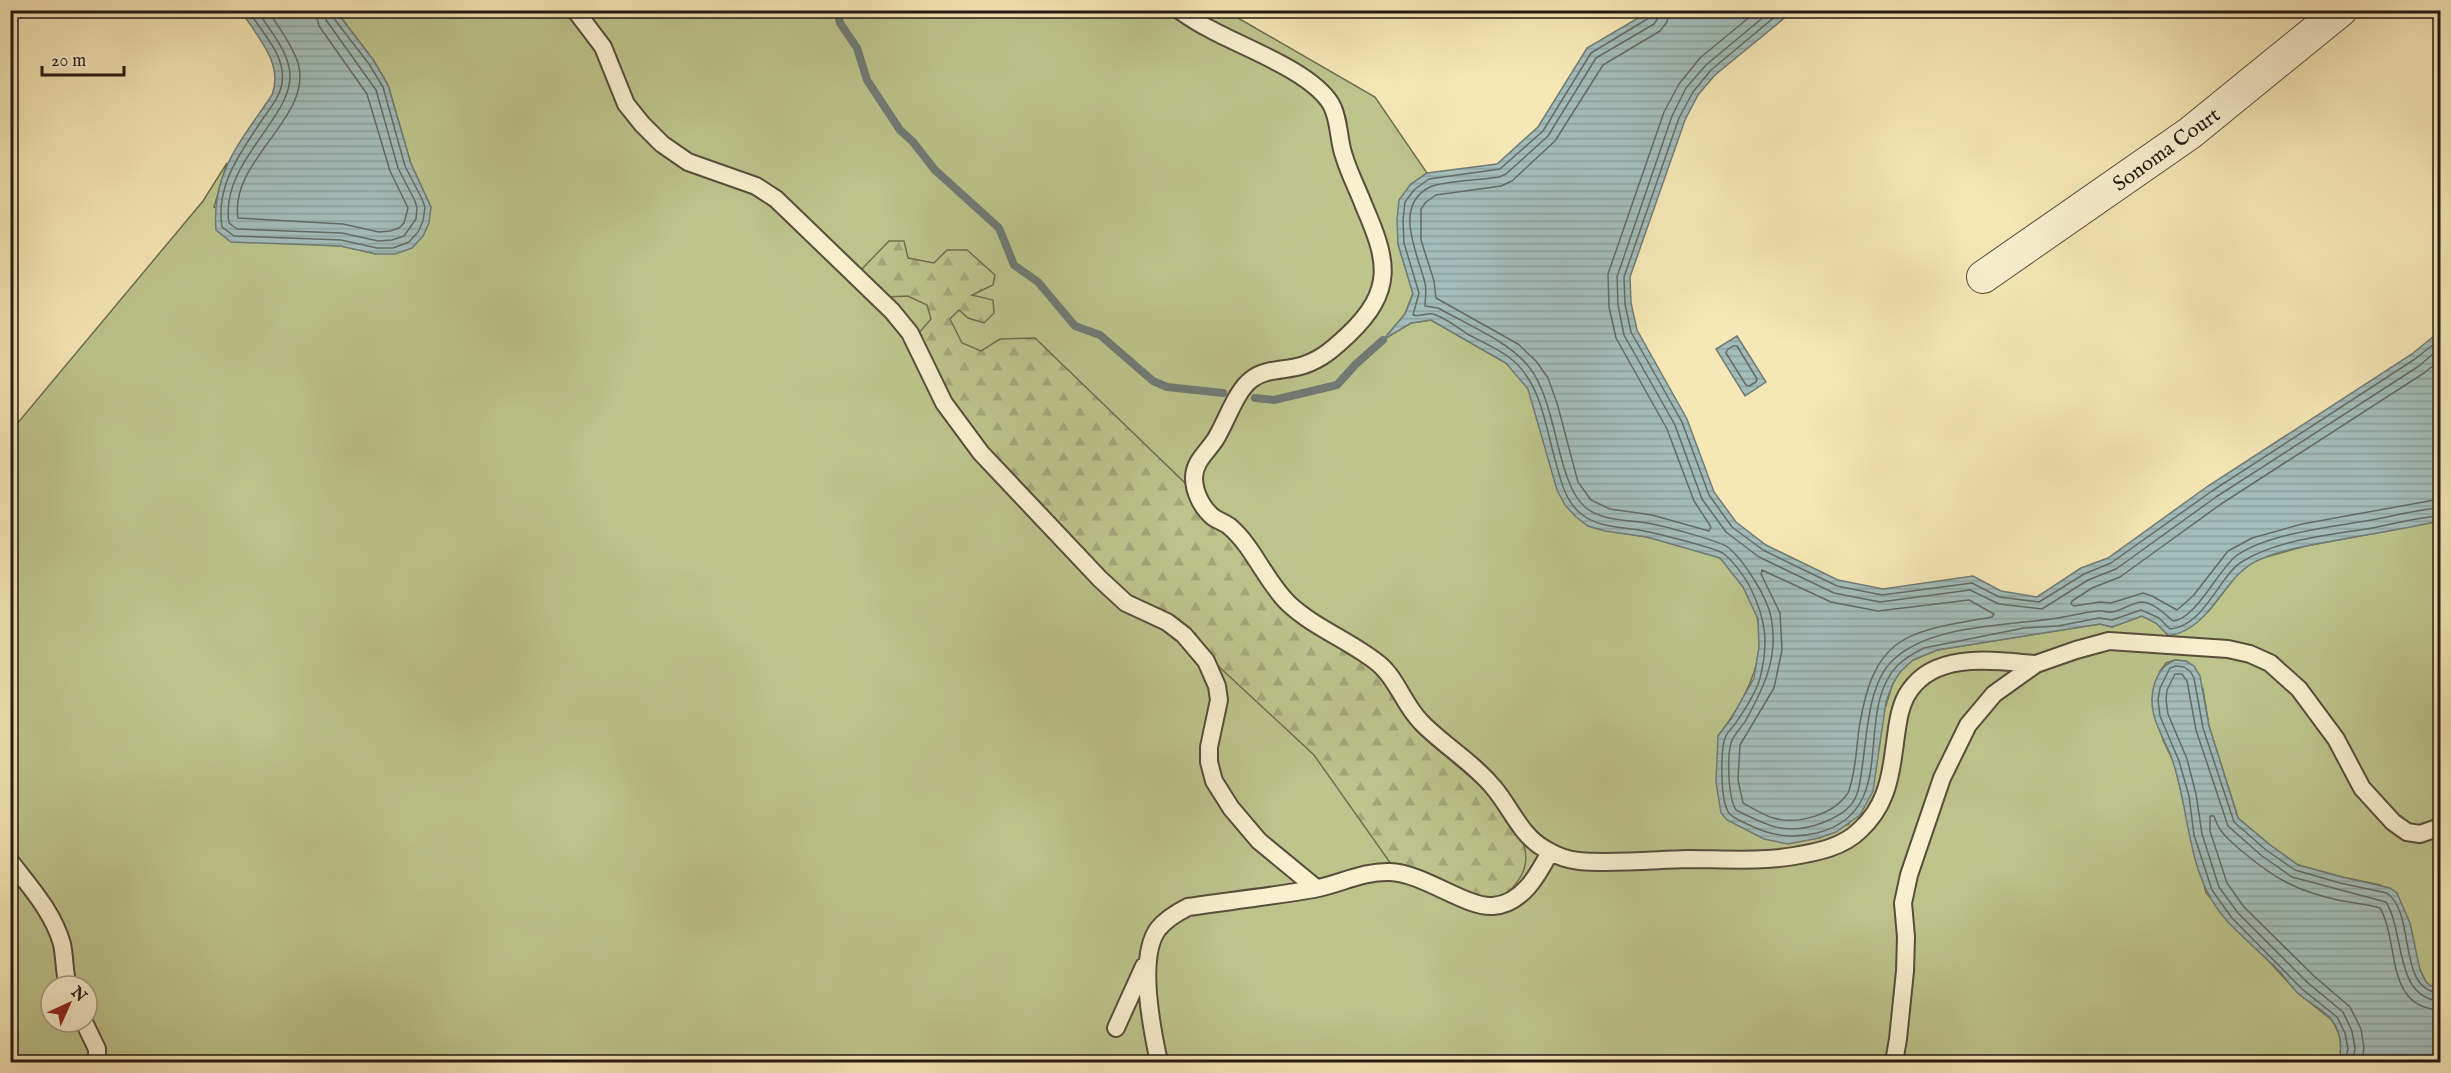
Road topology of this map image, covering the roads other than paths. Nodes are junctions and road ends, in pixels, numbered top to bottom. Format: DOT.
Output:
graph roads {
  1 [pos="575,10"];
  2 [pos="1179,10"];
  3 [pos="2341,10"];
  4 [pos="1983,277"];
  5 [pos="2036,664"];
  6 [pos="2440,827"];
  7 [pos="1550,852"];
  8 [pos="10,861"];
  9 [pos="1316,888"];
  10 [pos="1149,951"];
  11 [pos="66,974"];
  12 [pos="1116,1028"];
  13 [pos="90,1034"];
  14 [pos="97,1062"];
  15 [pos="1159,1062"];
  16 [pos="1894,1062"];
  1 -- 9 [label="lane"];
  2 -- 7 [label="lane"];
  3 -- 4 [label="street, Sonoma Court"];
  5 -- 6 [label="lane"];
  5 -- 7 [label="lane"];
  5 -- 16 [label="lane"];
  7 -- 9 [label="lane"];
  8 -- 11 [label="lane"];
  9 -- 10 [label="lane"];
  10 -- 12 [label="lane"];
  10 -- 15 [label="lane"];
  13 -- 14 [label="lane"];
}
